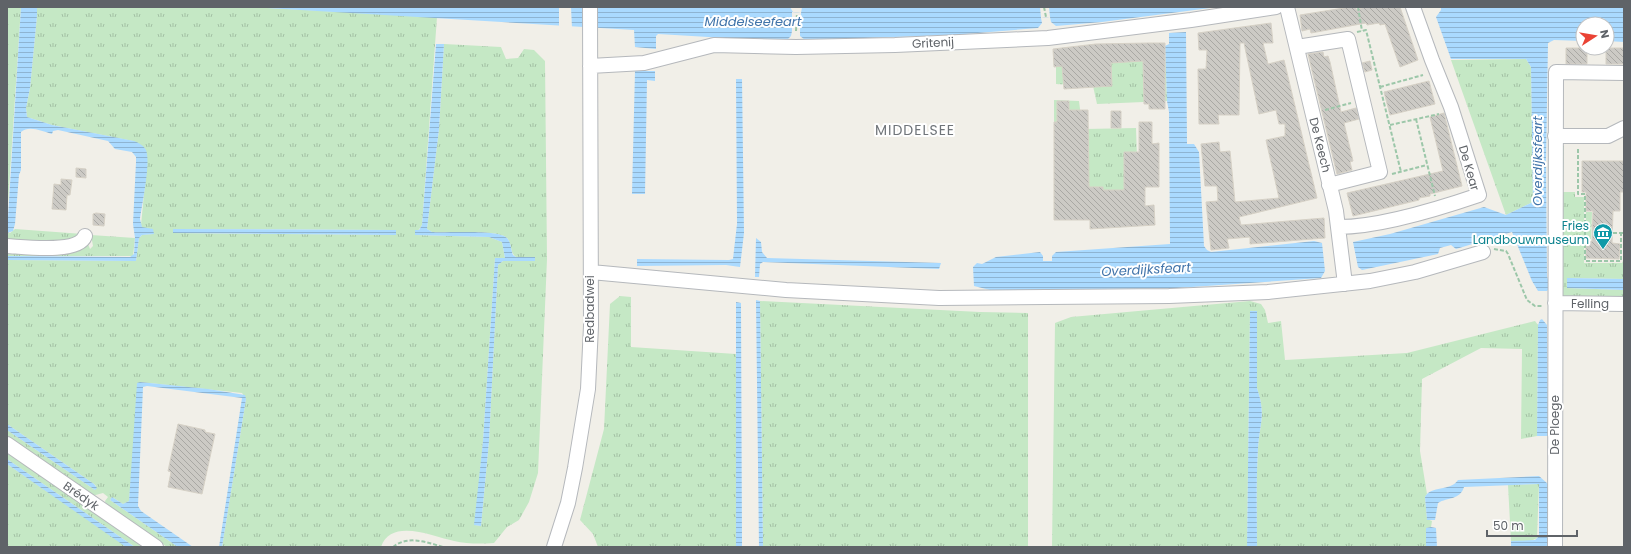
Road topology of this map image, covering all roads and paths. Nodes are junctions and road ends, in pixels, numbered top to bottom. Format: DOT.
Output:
graph roads {
  1 [pos="590,7"];
  2 [pos="1044,7"];
  3 [pos="1276,7"];
  4 [pos="1287,7"];
  5 [pos="1358,7"];
  6 [pos="1414,7"];
  7 [pos="796,13"];
  8 [pos="1046,17"];
  9 [pos="796,31"];
  10 [pos="1362,31"];
  11 [pos="1348,39"];
  12 [pos="1297,47"];
  13 [pos="590,66"];
  14 [pos="1436,71"];
  15 [pos="1624,72"];
  16 [pos="1380,87"];
  17 [pos="1382,96"];
  18 [pos="1363,101"];
  19 [pos="1452,111"];
  20 [pos="1312,113"];
  21 [pos="1416,119"];
  22 [pos="1390,126"];
  23 [pos="1624,128"];
  24 [pos="1555,136"];
  25 [pos="1578,136"];
  26 [pos="1427,165"];
  27 [pos="1380,172"];
  28 [pos="1401,172"];
  29 [pos="1329,185"];
  30 [pos="1438,209"];
  31 [pos="1338,227"];
  32 [pos="1613,233"];
  33 [pos="1622,233"];
  34 [pos="85,236"];
  35 [pos="7,246"];
  36 [pos="1483,252"];
  37 [pos="591,272"];
  38 [pos="1344,284"];
  39 [pos="1555,304"];
  40 [pos="1624,304"];
  41 [pos="7,444"];
  42 [pos="156,547"];
  43 [pos="393,547"];
  44 [pos="443,547"];
  45 [pos="554,547"];
  46 [pos="1555,547"];
  1 -- 13 [label="street, Redbadwei"];
  2 -- 8 [label="path"];
  3 -- 13 [label="street, Gritenij"];
  4 -- 12 [label="street, De Keech"];
  5 -- 10 [label="path"];
  6 -- 14 [label="street, De Kear"];
  7 -- 9 [label="path"];
  10 -- 11 [label="path"];
  10 -- 16 [label="path"];
  11 -- 12 [label="street"];
  11 -- 18 [label="street"];
  12 -- 20 [label="street, De Keech"];
  13 -- 37 [label="street, Redbadwei"];
  14 -- 16 [label="path"];
  14 -- 19 [label="street, De Kear"];
  15 -- 24 [label="street, De Ploege"];
  16 -- 17 [label="path"];
  17 -- 18 [label="path"];
  17 -- 22 [label="path"];
  18 -- 20 [label="path"];
  18 -- 27 [label="street"];
  19 -- 21 [label="path"];
  19 -- 30 [label="street, De Kear"];
  20 -- 29 [label="street, De Keech"];
  21 -- 22 [label="path"];
  21 -- 26 [label="path"];
  22 -- 28 [label="path"];
  23 -- 25 [label="street"];
  24 -- 25 [label="street"];
  24 -- 39 [label="street, De Ploege"];
  25 -- 33 [label="path"];
  26 -- 28 [label="path"];
  26 -- 30 [label="path"];
  27 -- 28 [label="path"];
  27 -- 29 [label="street"];
  29 -- 31 [label="street, De Keech"];
  30 -- 31 [label="street, De Kear"];
  31 -- 38 [label="street, De Keech"];
  32 -- 33 [label="path"];
  34 -- 35 [label="street"];
  36 -- 38 [label="street"];
  36 -- 39 [label="path"];
  37 -- 38 [label="street"];
  37 -- 45 [label="street, Redbadwei"];
  39 -- 40 [label="street, Felling"];
  39 -- 46 [label="street, De Ploege"];
  41 -- 42 [label="street, Brédyk"];
  43 -- 44 [label="path"];
}
